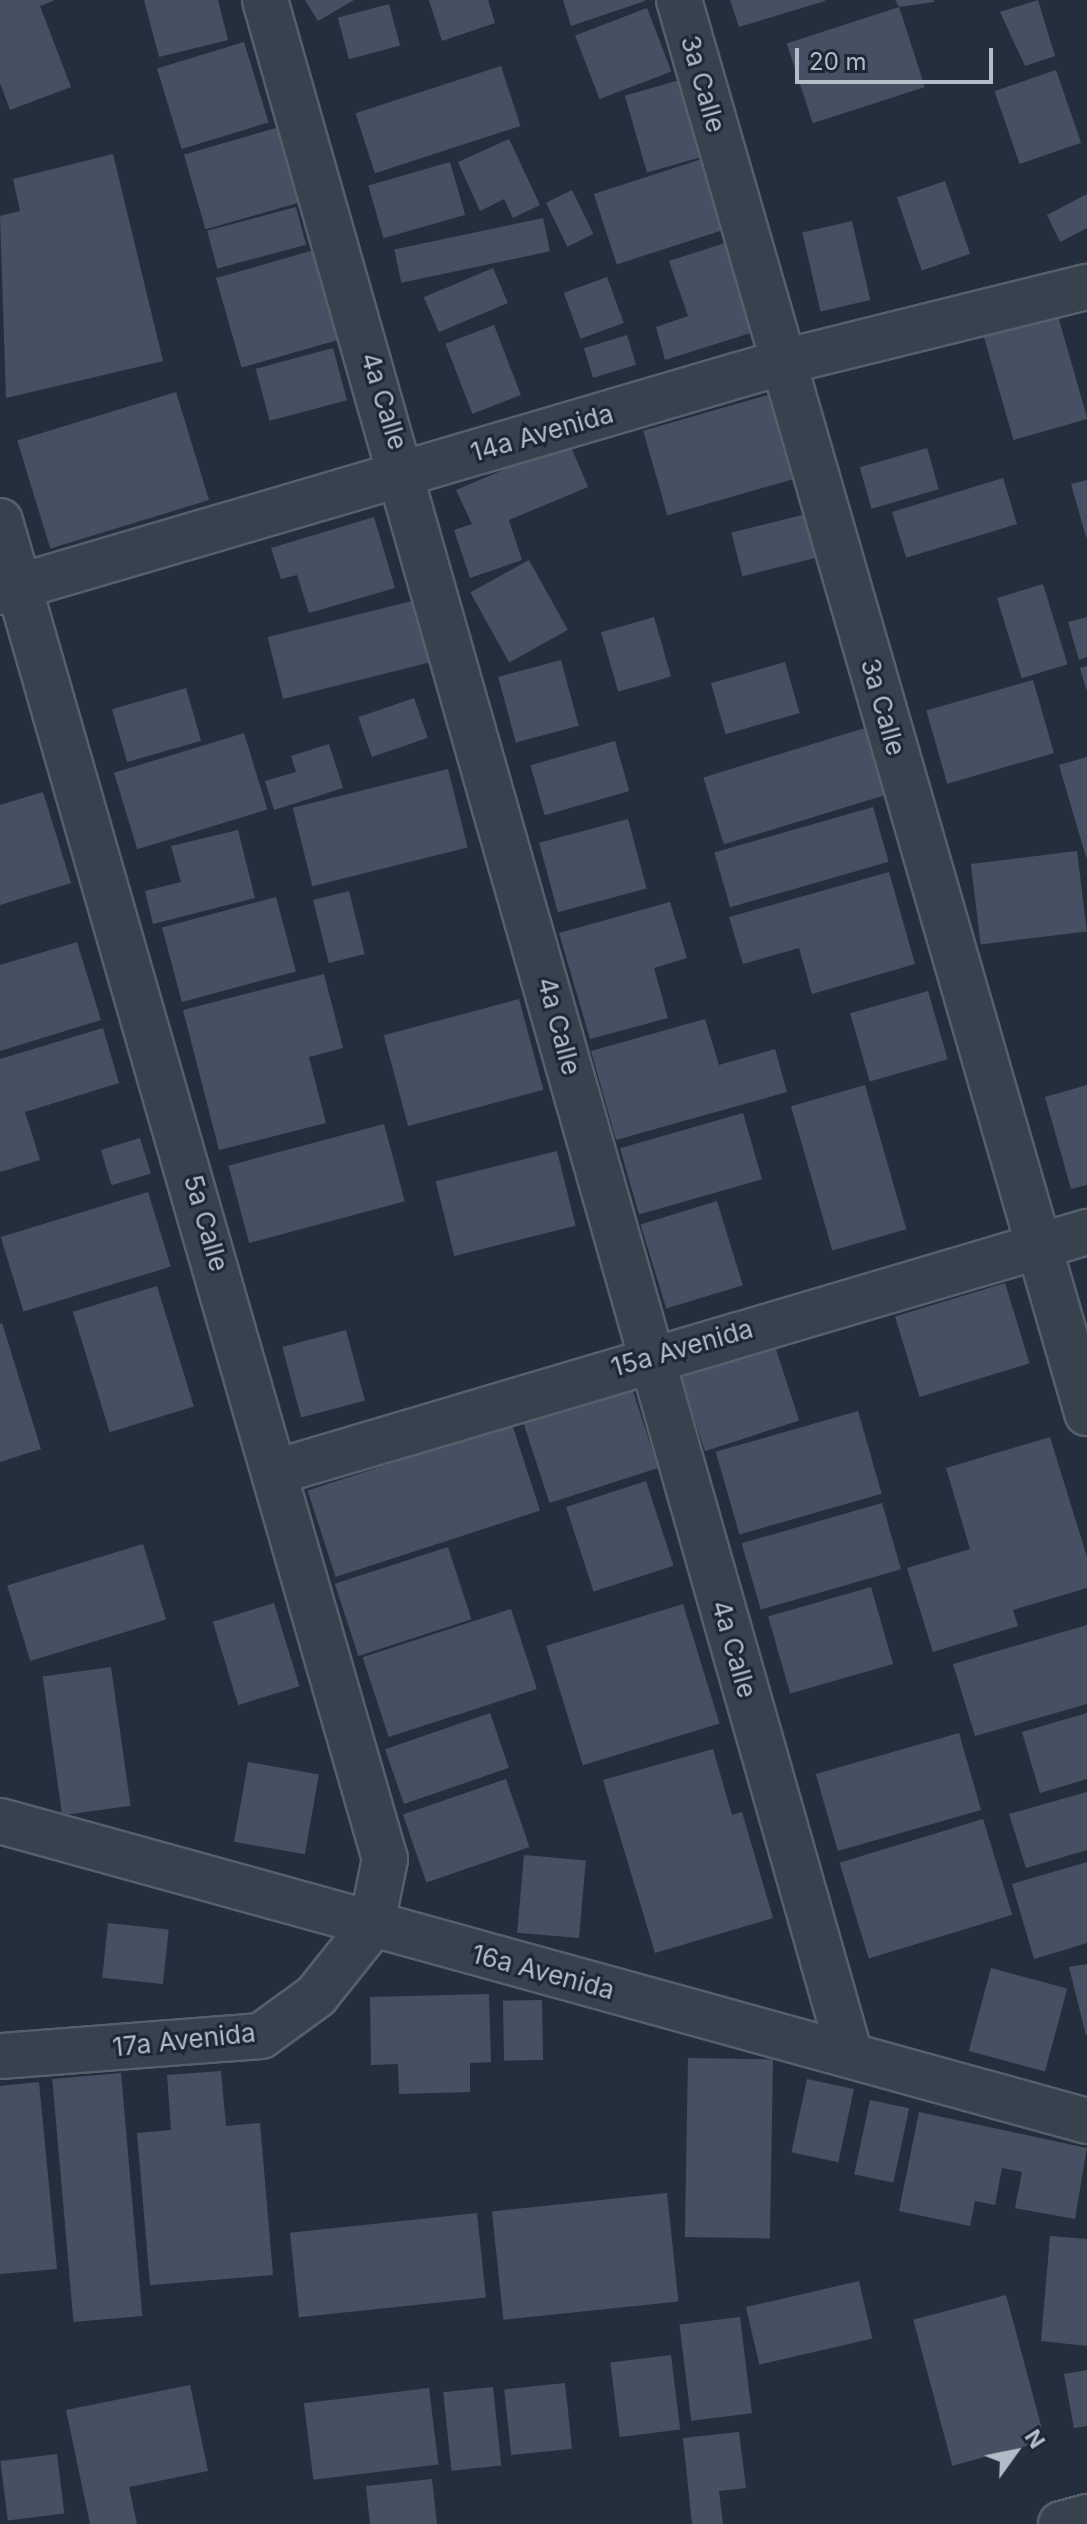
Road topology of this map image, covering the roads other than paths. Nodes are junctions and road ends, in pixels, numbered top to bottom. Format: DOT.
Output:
graph roads {
  1 [pos="265,0"];
  2 [pos="679,0"];
  3 [pos="1087,287"];
  4 [pos="783,362"];
  5 [pos="406,473"];
  6 [pos="0,521"];
  7 [pos="9,589"];
  8 [pos="1087,1232"];
  9 [pos="1039,1246"];
  10 [pos="650,1356"];
  11 [pos="1087,1413"];
  12 [pos="279,1471"];
  13 [pos="0,1821"];
  14 [pos="371,1927"];
  15 [pos="849,2052"];
  16 [pos="0,2056"];
  17 [pos="1087,2121"];
  18 [pos="1087,2517"];
  19 [pos="1061,2524"];
  1 -- 5 [label="street, 4a Calle"];
  2 -- 4 [label="street, 3a Calle"];
  3 -- 4 [label="street, 14a Avenida"];
  4 -- 5 [label="street, 14a Avenida"];
  4 -- 9 [label="street, 3a Calle"];
  5 -- 7 [label="street, 14a Avenida"];
  5 -- 10 [label="street, 4a Calle"];
  6 -- 7 [label="street, 5a Calle"];
  7 -- 12 [label="street, 5a Calle"];
  8 -- 9 [label="street, 15a Avenida"];
  9 -- 10 [label="street, 15a Avenida"];
  9 -- 11 [label="street, 3a Calle"];
  10 -- 12 [label="street, 15a Avenida"];
  10 -- 15 [label="street, 4a Calle"];
  12 -- 14 [label="street, 5a Calle"];
  13 -- 14 [label="street, 16a Avenida"];
  14 -- 15 [label="street, 16a Avenida"];
  14 -- 16 [label="street, 17a Avenida"];
  15 -- 17 [label="street, 16a Avenida"];
  18 -- 19 [label="street"];
}
